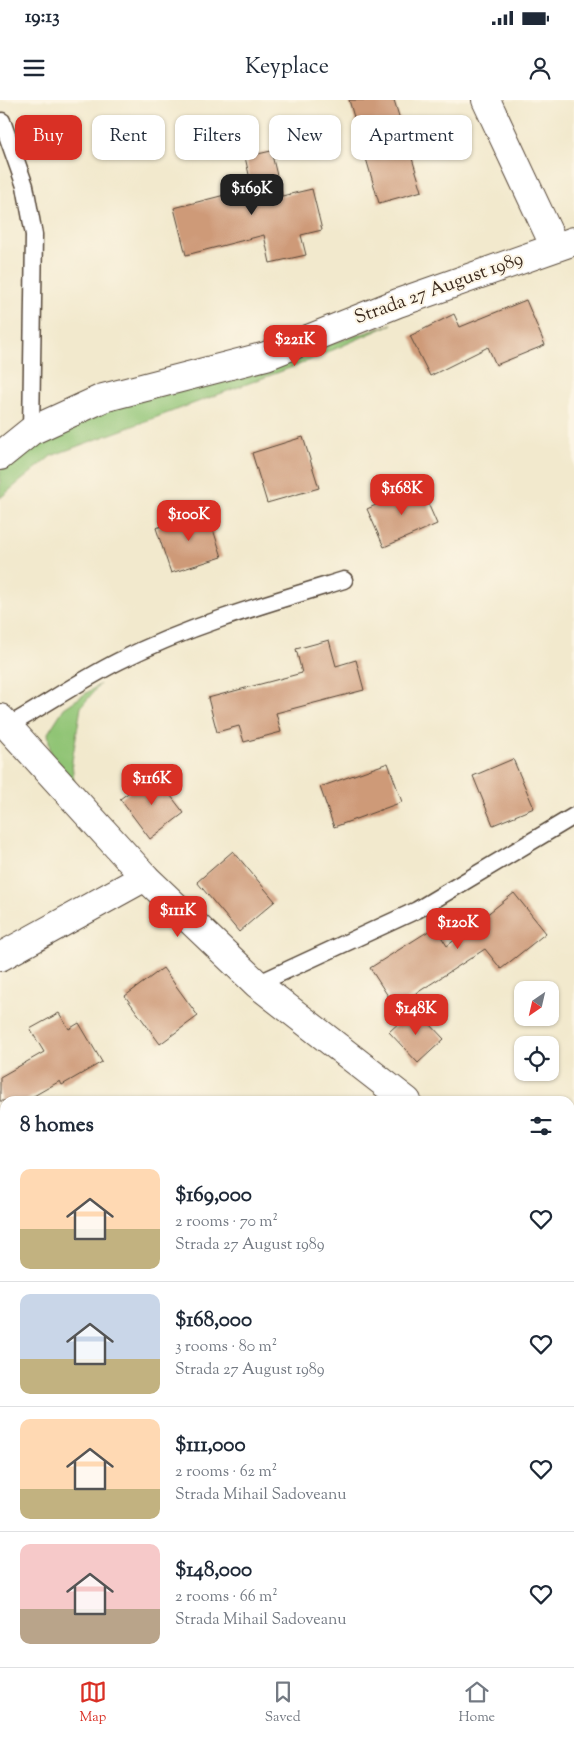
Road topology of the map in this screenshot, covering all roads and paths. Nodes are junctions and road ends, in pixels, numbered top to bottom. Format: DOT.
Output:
graph roads {
  1 [pos="486,100"];
  2 [pos="2,121"];
  3 [pos="565,244"];
  4 [pos="31,431"];
  5 [pos="0,456"];
  6 [pos="344,580"];
  7 [pos="4,722"];
  8 [pos="574,816"];
  9 [pos="145,877"];
  10 [pos="0,957"];
  11 [pos="257,984"];
  12 [pos="401,1096"];
  1 -- 3 [label="street"];
  2 -- 4 [label="lane"];
  3 -- 4 [label="street, Strada 27 August 1989"];
  4 -- 5 [label="street, Strada 27 August 1989"];
  6 -- 7 [label="lane"];
  7 -- 9 [label="street"];
  8 -- 11 [label="lane"];
  9 -- 10 [label="street"];
  9 -- 11 [label="street"];
  11 -- 12 [label="street"];
}
